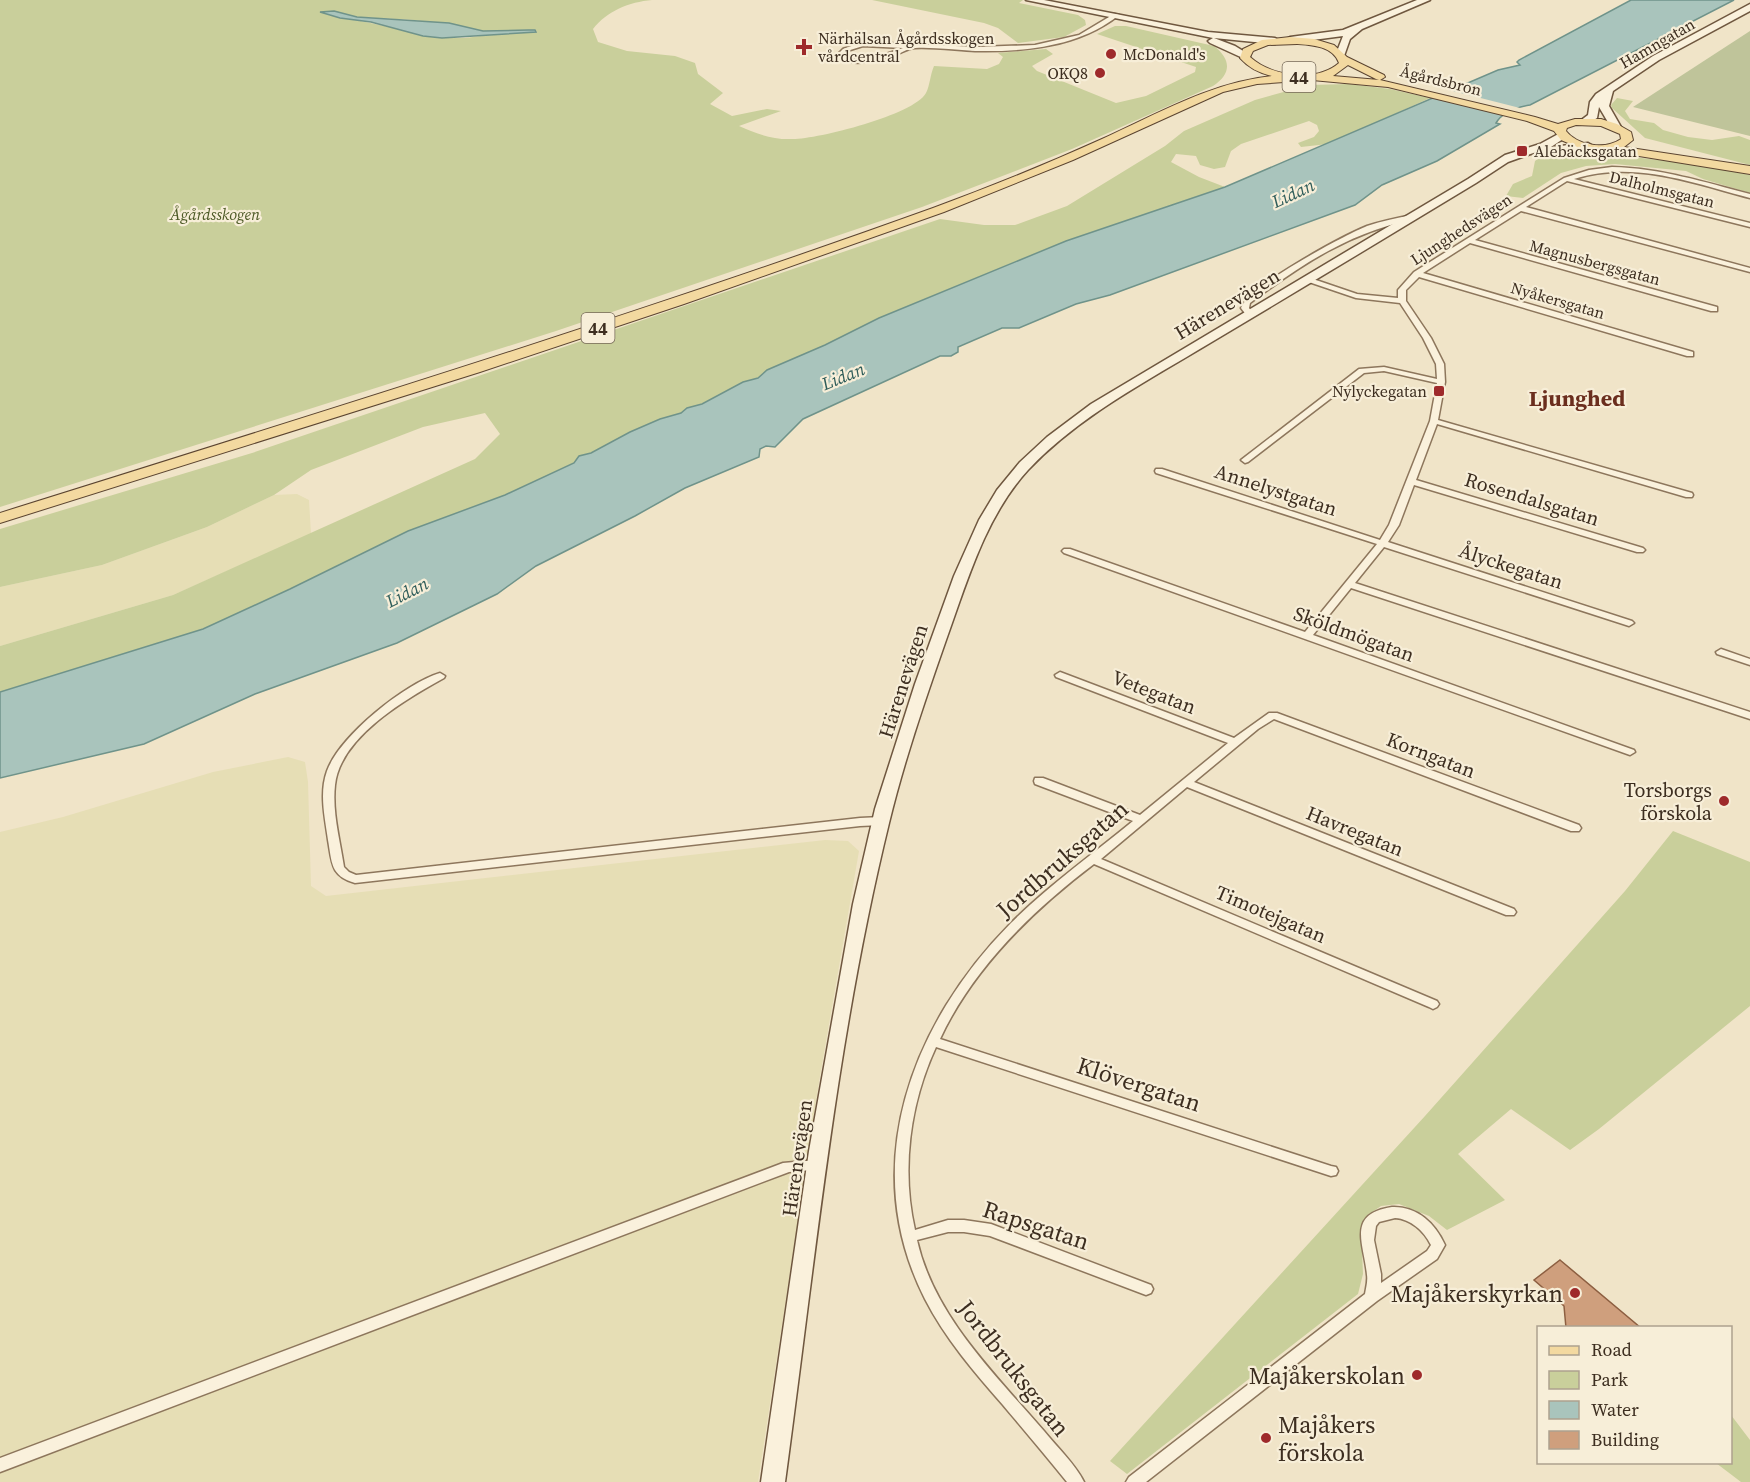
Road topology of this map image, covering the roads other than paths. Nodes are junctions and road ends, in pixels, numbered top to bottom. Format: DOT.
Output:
graph roads {
  1 [pos="1030,0"];
  2 [pos="1425,0"];
  3 [pos="1750,7"];
  4 [pos="1114,16"];
  5 [pos="1361,28"];
  6 [pos="1290,40"];
  7 [pos="1275,41"];
  8 [pos="912,46"];
  9 [pos="1342,57"];
  10 [pos="1243,65"];
  11 [pos="1306,77"];
  12 [pos="1414,88"];
  13 [pos="1611,89"];
  14 [pos="1219,90"];
  15 [pos="1531,117"];
  16 [pos="1580,121"];
  17 [pos="1616,127"];
  18 [pos="1561,132"];
  19 [pos="1627,135"];
  20 [pos="1588,146"];
  21 [pos="1608,147"];
  22 [pos="1500,163"];
  23 [pos="1745,169"];
  24 [pos="1566,179"];
  25 [pos="1750,196"];
  26 [pos="1520,208"];
  27 [pos="1412,217"];
  28 [pos="1750,225"];
  29 [pos="1470,241"];
  30 [pos="1750,270"];
  31 [pos="1417,274"];
  32 [pos="1307,280"];
  33 [pos="1402,302"];
  34 [pos="1714,309"];
  35 [pos="1250,314"];
  36 [pos="1690,354"];
  37 [pos="1441,382"];
  38 [pos="1434,422"];
  39 [pos="1245,460"];
  40 [pos="1159,471"];
  41 [pos="1413,482"];
  42 [pos="1689,495"];
  43 [pos="0,518"];
  44 [pos="1382,544"];
  45 [pos="1640,550"];
  46 [pos="1067,551"];
  47 [pos="1349,584"];
  48 [pos="1629,623"];
  49 [pos="1307,636"];
  50 [pos="1721,652"];
  51 [pos="1750,662"];
  52 [pos="1060,675"];
  53 [pos="440,676"];
  54 [pos="1273,715"];
  55 [pos="1750,716"];
  56 [pos="1236,742"];
  57 [pos="1630,752"];
  58 [pos="1039,781"];
  59 [pos="1187,783"];
  60 [pos="1141,820"];
  61 [pos="881,821"];
  62 [pos="1575,828"];
  63 [pos="1094,860"];
  64 [pos="1510,912"];
  65 [pos="1433,1004"];
  66 [pos="933,1041"];
  67 [pos="817,1166"];
  68 [pos="1331,1171"];
  69 [pos="909,1237"];
  70 [pos="1146,1289"];
  71 [pos="1372,1297"];
  72 [pos="0,1465"];
  73 [pos="773,1482"];
  74 [pos="1076,1482"];
  75 [pos="1134,1482"];
  1 -- 4 [label="street"];
  2 -- 5 [label="street"];
  3 -- 13 [label="street, Hamngatan"];
  4 -- 7 [label="street"];
  4 -- 8 [label="street"];
  4 -- 10 [label="street"];
  5 -- 6 [label="street"];
  5 -- 9 [label="street"];
  6 -- 7 [label="main road, 44"];
  6 -- 9 [label="main road, 44"];
  7 -- 10 [label="main road, 44"];
  8 -- 8 [label="street"];
  9 -- 11 [label="main road, 44"];
  9 -- 12 [label="main road, Ågårdsbron / 44"];
  10 -- 11 [label="main road, 44"];
  10 -- 14 [label="main road, 44"];
  11 -- 12 [label="main road, Ågårdsbron / 44"];
  11 -- 14 [label="main road, 44"];
  12 -- 15 [label="main road, Ågårdsbron / 44"];
  13 -- 16 [label="street, Hamngatan"];
  13 -- 17 [label="street"];
  14 -- 43 [label="main road, 44"];
  15 -- 16 [label="main road, Ågårdsbron / 44"];
  15 -- 18 [label="main road, Ågårdsbron / 44"];
  16 -- 17 [label="main road, 44"];
  16 -- 18 [label="main road"];
  17 -- 19 [label="main road, 44"];
  18 -- 20 [label="main road, 44"];
  18 -- 22 [label="street, Härenevägen"];
  19 -- 21 [label="main road"];
  19 -- 23 [label="main road, 44"];
  20 -- 21 [label="main road, 44"];
  20 -- 22 [label="street, Härenevägen"];
  21 -- 23 [label="main road, 44"];
  22 -- 27 [label="street, Härenevägen"];
  24 -- 25 [label="street, Ljunghedsvägen"];
  24 -- 26 [label="street, Ljunghedsvägen"];
  24 -- 28 [label="street, Dalholmsgatan"];
  26 -- 29 [label="street, Ljunghedsvägen"];
  26 -- 30 [label="street"];
  27 -- 32 [label="street, Härenevägen"];
  27 -- 35 [label="street"];
  29 -- 31 [label="street, Ljunghedsvägen"];
  29 -- 34 [label="street, Magnusbergsgatan"];
  31 -- 33 [label="street, Ljunghedsvägen"];
  31 -- 36 [label="street, Nyåkersgatan"];
  32 -- 33 [label="street"];
  32 -- 35 [label="street, Härenevägen"];
  33 -- 37 [label="street"];
  35 -- 61 [label="street, Härenevägen"];
  37 -- 38 [label="street"];
  37 -- 39 [label="street"];
  38 -- 41 [label="street"];
  38 -- 42 [label="street"];
  40 -- 44 [label="street, Annelystgatan"];
  41 -- 44 [label="street"];
  41 -- 45 [label="street, Rosendalsgatan"];
  44 -- 47 [label="street"];
  44 -- 48 [label="street, Ålyckegatan"];
  46 -- 49 [label="street, Sköldmögatan"];
  47 -- 49 [label="street"];
  47 -- 55 [label="street"];
  49 -- 57 [label="street, Sköldmögatan"];
  50 -- 51 [label="street"];
  52 -- 56 [label="street, Vetegatan"];
  53 -- 61 [label="street"];
  54 -- 56 [label="street, Jordbruksgatan"];
  54 -- 62 [label="street, Korngatan"];
  56 -- 59 [label="street, Jordbruksgatan"];
  58 -- 60 [label="street"];
  59 -- 60 [label="street, Jordbruksgatan"];
  59 -- 64 [label="street, Havregatan"];
  60 -- 63 [label="street, Jordbruksgatan"];
  61 -- 67 [label="street, Härenevägen"];
  63 -- 65 [label="street, Timotejgatan"];
  63 -- 66 [label="street, Jordbruksgatan"];
  66 -- 68 [label="street, Klövergatan"];
  66 -- 69 [label="street, Jordbruksgatan"];
  67 -- 72 [label="street"];
  67 -- 73 [label="street, Härenevägen"];
  69 -- 70 [label="street, Rapsgatan"];
  69 -- 74 [label="street, Jordbruksgatan"];
  71 -- 71 [label="street"];
  71 -- 75 [label="street"];
}
